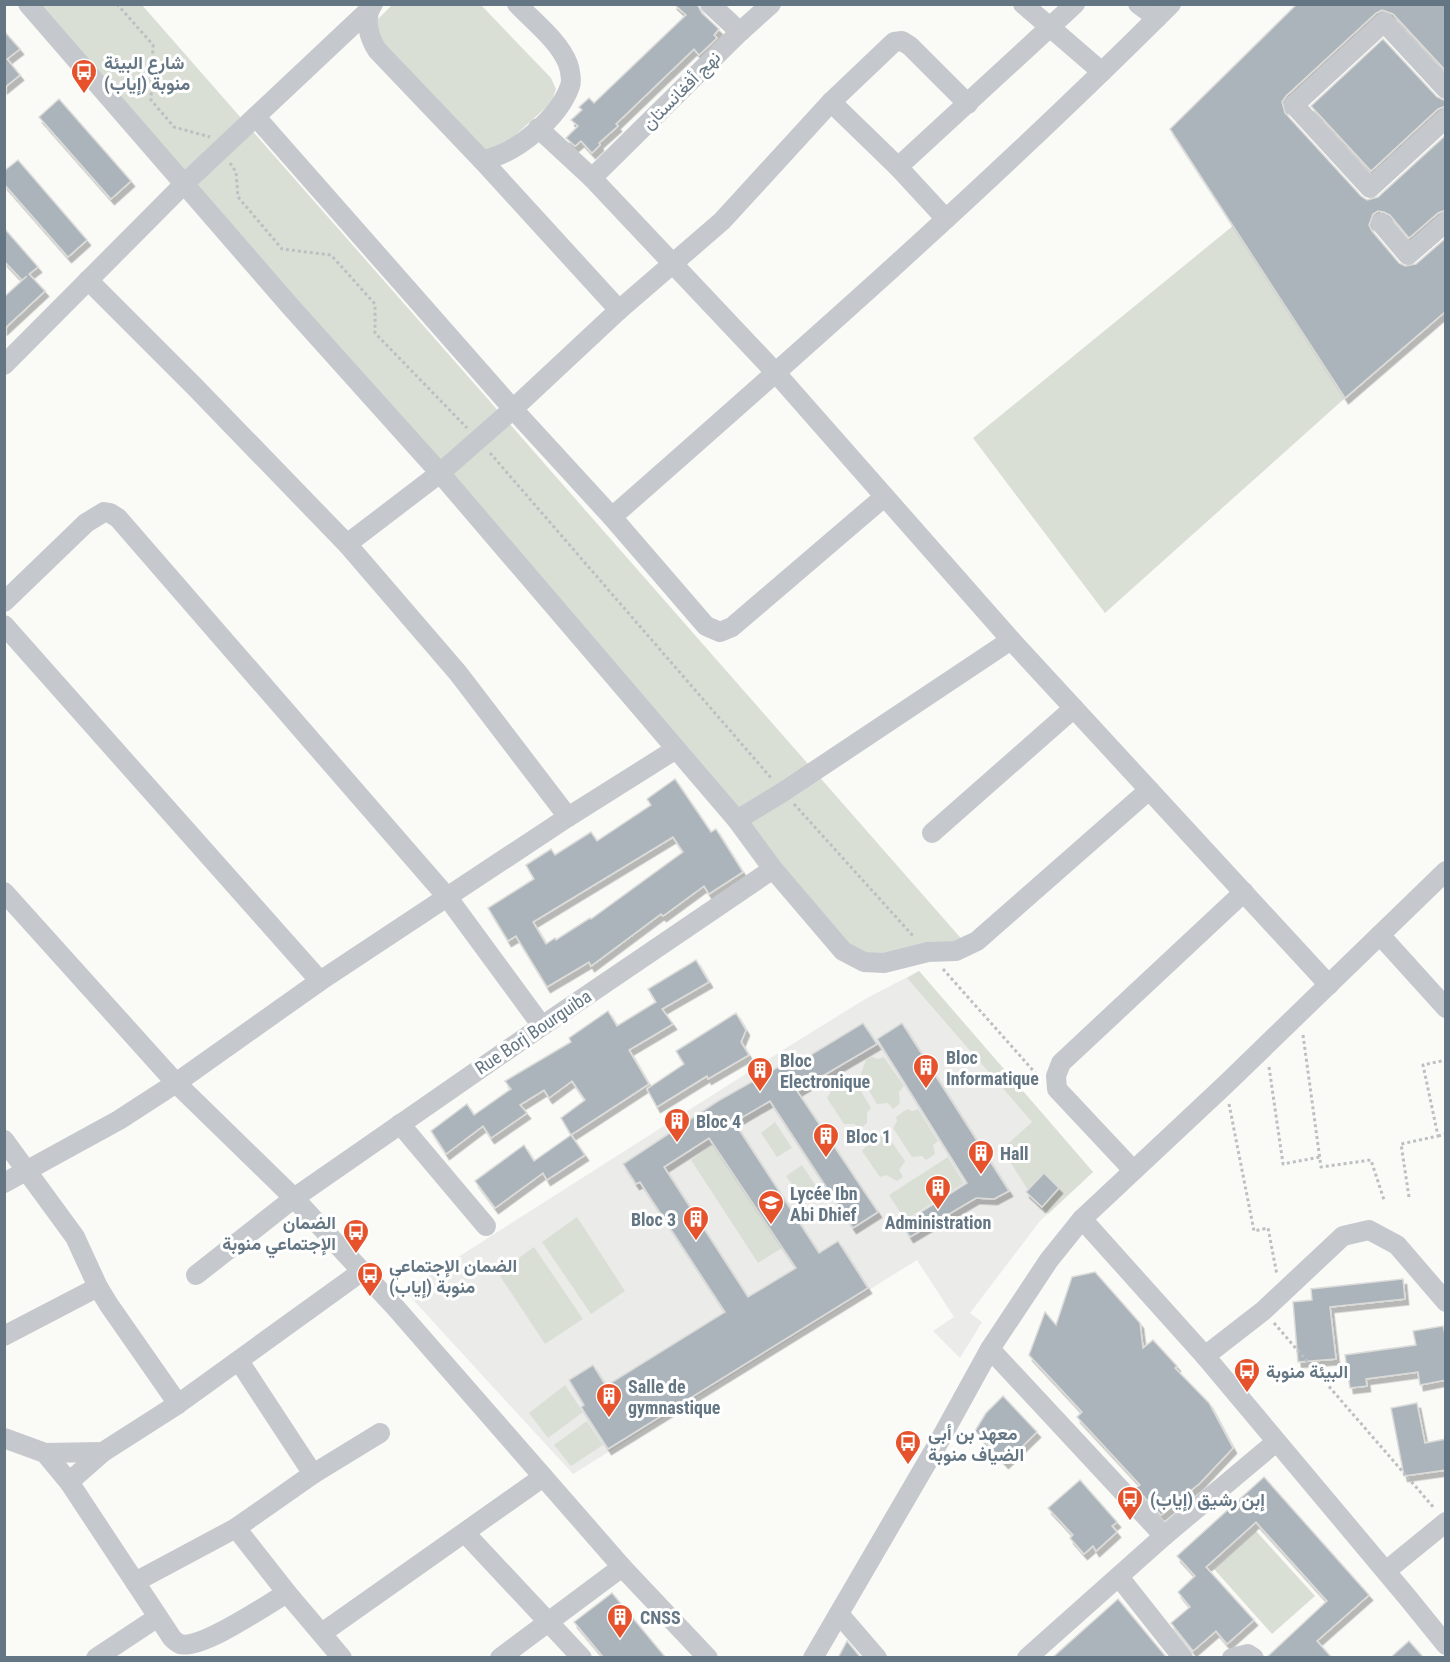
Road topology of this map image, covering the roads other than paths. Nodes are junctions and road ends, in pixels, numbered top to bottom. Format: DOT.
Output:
graph roads {
  1 [pos="28,4"];
  2 [pos="517,4"];
  3 [pos="710,4"];
  4 [pos="771,4"];
  5 [pos="1023,4"];
  6 [pos="1075,4"];
  7 [pos="1138,4"];
  8 [pos="371,7"];
  9 [pos="1164,11"];
  10 [pos="1048,28"];
  11 [pos="740,32"];
  12 [pos="1102,72"];
  13 [pos="1446,89"];
  14 [pos="831,102"];
  15 [pos="968,104"];
  16 [pos="256,117"];
  17 [pos="1445,118"];
  18 [pos="538,128"];
  19 [pos="482,160"];
  20 [pos="898,167"];
  21 [pos="592,178"];
  22 [pos="184,183"];
  23 [pos="946,219"];
  24 [pos="1446,222"];
  25 [pos="1381,223"];
  26 [pos="672,264"];
  27 [pos="88,280"];
  28 [pos="619,310"];
  29 [pos="4,365"];
  30 [pos="776,373"];
  31 [pos="513,409"];
  32 [pos="440,472"];
  33 [pos="884,497"];
  34 [pos="612,516"];
  35 [pos="347,544"];
  36 [pos="4,602"];
  37 [pos="4,625"];
  38 [pos="1011,640"];
  39 [pos="1074,708"];
  40 [pos="676,749"];
  41 [pos="1149,790"];
  42 [pos="568,817"];
  43 [pos="737,820"];
  44 [pos="932,833"];
  45 [pos="773,869"];
  46 [pos="1446,872"];
  47 [pos="4,892"];
  48 [pos="1244,892"];
  49 [pos="448,898"];
  50 [pos="1380,935"];
  51 [pos="320,981"];
  52 [pos="1329,985"];
  53 [pos="1446,1008"];
  54 [pos="542,1026"];
  55 [pos="176,1083"];
  56 [pos="400,1124"];
  57 [pos="4,1140"];
  58 [pos="1133,1170"];
  59 [pos="28,1171"];
  60 [pos="4,1183"];
  61 [pos="294,1198"];
  62 [pos="1082,1220"];
  63 [pos="486,1226"];
  64 [pos="361,1272"];
  65 [pos="196,1275"];
  66 [pos="98,1287"];
  67 [pos="1446,1302"];
  68 [pos="4,1336"];
  69 [pos="990,1348"];
  70 [pos="1205,1356"];
  71 [pos="239,1361"];
  72 [pos="178,1404"];
  73 [pos="380,1433"];
  74 [pos="4,1438"];
  75 [pos="1276,1442"];
  76 [pos="103,1452"];
  77 [pos="45,1453"];
  78 [pos="313,1474"];
  79 [pos="543,1477"];
  80 [pos="69,1482"];
  81 [pos="1442,1517"];
  82 [pos="236,1528"];
  83 [pos="465,1533"];
  84 [pos="1164,1536"];
  85 [pos="622,1567"];
  86 [pos="1386,1571"];
  87 [pos="1119,1577"];
  88 [pos="135,1582"];
  89 [pos="286,1593"];
  90 [pos="839,1614"];
  91 [pos="158,1617"];
  92 [pos="549,1623"];
  93 [pos="322,1634"];
  94 [pos="1446,1645"];
  95 [pos="96,1658"];
  96 [pos="342,1658"];
  97 [pos="500,1658"];
  98 [pos="582,1658"];
  99 [pos="708,1658"];
  100 [pos="813,1658"];
  101 [pos="877,1658"];
  102 [pos="1027,1658"];
  103 [pos="1183,1658"];
  104 [pos="1232,1658"];
  105 [pos="1254,1658"];
  1 -- 22 [label="street"];
  2 -- 18 [label="street"];
  3 -- 11 [label="street"];
  4 -- 11 [label="street, نهج أفغانستان"];
  5 -- 10 [label="street"];
  6 -- 10 [label="street"];
  7 -- 9 [label="street"];
  8 -- 16 [label="street"];
  8 -- 19 [label="street"];
  9 -- 12 [label="street"];
  10 -- 12 [label="street"];
  10 -- 15 [label="street"];
  11 -- 21 [label="street, نهج أفغانستان"];
  12 -- 23 [label="street"];
  13 -- 17 [label="street"];
  14 -- 15 [label="street"];
  14 -- 20 [label="street"];
  14 -- 26 [label="street"];
  15 -- 20 [label="street"];
  16 -- 22 [label="street"];
  16 -- 31 [label="street"];
  18 -- 19 [label="street"];
  18 -- 21 [label="street"];
  19 -- 28 [label="street"];
  20 -- 23 [label="street"];
  21 -- 26 [label="street"];
  22 -- 27 [label="street"];
  22 -- 32 [label="street"];
  23 -- 30 [label="street"];
  24 -- 25 [label="street"];
  26 -- 28 [label="street"];
  26 -- 30 [label="street"];
  27 -- 29 [label="street"];
  27 -- 35 [label="street"];
  28 -- 31 [label="street"];
  30 -- 33 [label="street"];
  30 -- 34 [label="street"];
  31 -- 32 [label="street"];
  31 -- 34 [label="street"];
  32 -- 35 [label="street"];
  32 -- 40 [label="street"];
  33 -- 34 [label="street"];
  33 -- 38 [label="street"];
  35 -- 42 [label="street"];
  36 -- 49 [label="street"];
  37 -- 51 [label="street"];
  38 -- 39 [label="street"];
  38 -- 43 [label="street"];
  39 -- 41 [label="street"];
  39 -- 44 [label="street"];
  40 -- 42 [label="street"];
  40 -- 43 [label="street"];
  41 -- 45 [label="street"];
  41 -- 48 [label="street"];
  42 -- 49 [label="street"];
  43 -- 45 [label="street"];
  45 -- 54 [label="street, Rue Borj Bourguiba"];
  46 -- 50 [label="street"];
  47 -- 55 [label="street"];
  48 -- 52 [label="street"];
  48 -- 58 [label="street"];
  49 -- 51 [label="street"];
  49 -- 54 [label="street"];
  50 -- 52 [label="street"];
  50 -- 53 [label="street"];
  51 -- 55 [label="street"];
  52 -- 58 [label="street"];
  54 -- 56 [label="street, Rue Borj Bourguiba"];
  55 -- 59 [label="street"];
  55 -- 61 [label="street"];
  56 -- 61 [label="street, Rue Borj Bourguiba"];
  56 -- 63 [label="street"];
  57 -- 59 [label="street"];
  58 -- 62 [label="street"];
  59 -- 60 [label="street"];
  59 -- 66 [label="street"];
  61 -- 64 [label="street"];
  61 -- 65 [label="street, Rue Borj Bourguiba"];
  62 -- 69 [label="street"];
  62 -- 70 [label="street"];
  64 -- 71 [label="street"];
  64 -- 79 [label="street"];
  66 -- 68 [label="street"];
  66 -- 72 [label="street"];
  67 -- 70 [label="street"];
  69 -- 84 [label="street"];
  69 -- 90 [label="street"];
  70 -- 75 [label="street"];
  71 -- 72 [label="street"];
  71 -- 78 [label="street"];
  72 -- 76 [label="street"];
  73 -- 78 [label="street"];
  74 -- 77 [label="street"];
  75 -- 84 [label="street"];
  75 -- 86 [label="street"];
  76 -- 77 [label="street"];
  76 -- 80 [label="street"];
  77 -- 80 [label="street"];
  78 -- 82 [label="street"];
  79 -- 83 [label="street"];
  79 -- 85 [label="street"];
  80 -- 88 [label="street"];
  81 -- 86 [label="street"];
  82 -- 88 [label="street"];
  82 -- 89 [label="street"];
  83 -- 92 [label="street"];
  83 -- 93 [label="street"];
  84 -- 87 [label="street"];
  85 -- 92 [label="street"];
  85 -- 99 [label="street"];
  86 -- 94 [label="street"];
  87 -- 102 [label="street"];
  87 -- 103 [label="street"];
  88 -- 91 [label="street"];
  89 -- 91 [label="street"];
  89 -- 93 [label="street"];
  90 -- 100 [label="street"];
  90 -- 101 [label="street"];
  91 -- 95 [label="street"];
  92 -- 97 [label="street"];
  92 -- 98 [label="street"];
  93 -- 96 [label="street"];
  104 -- 105 [label="street"];
}
